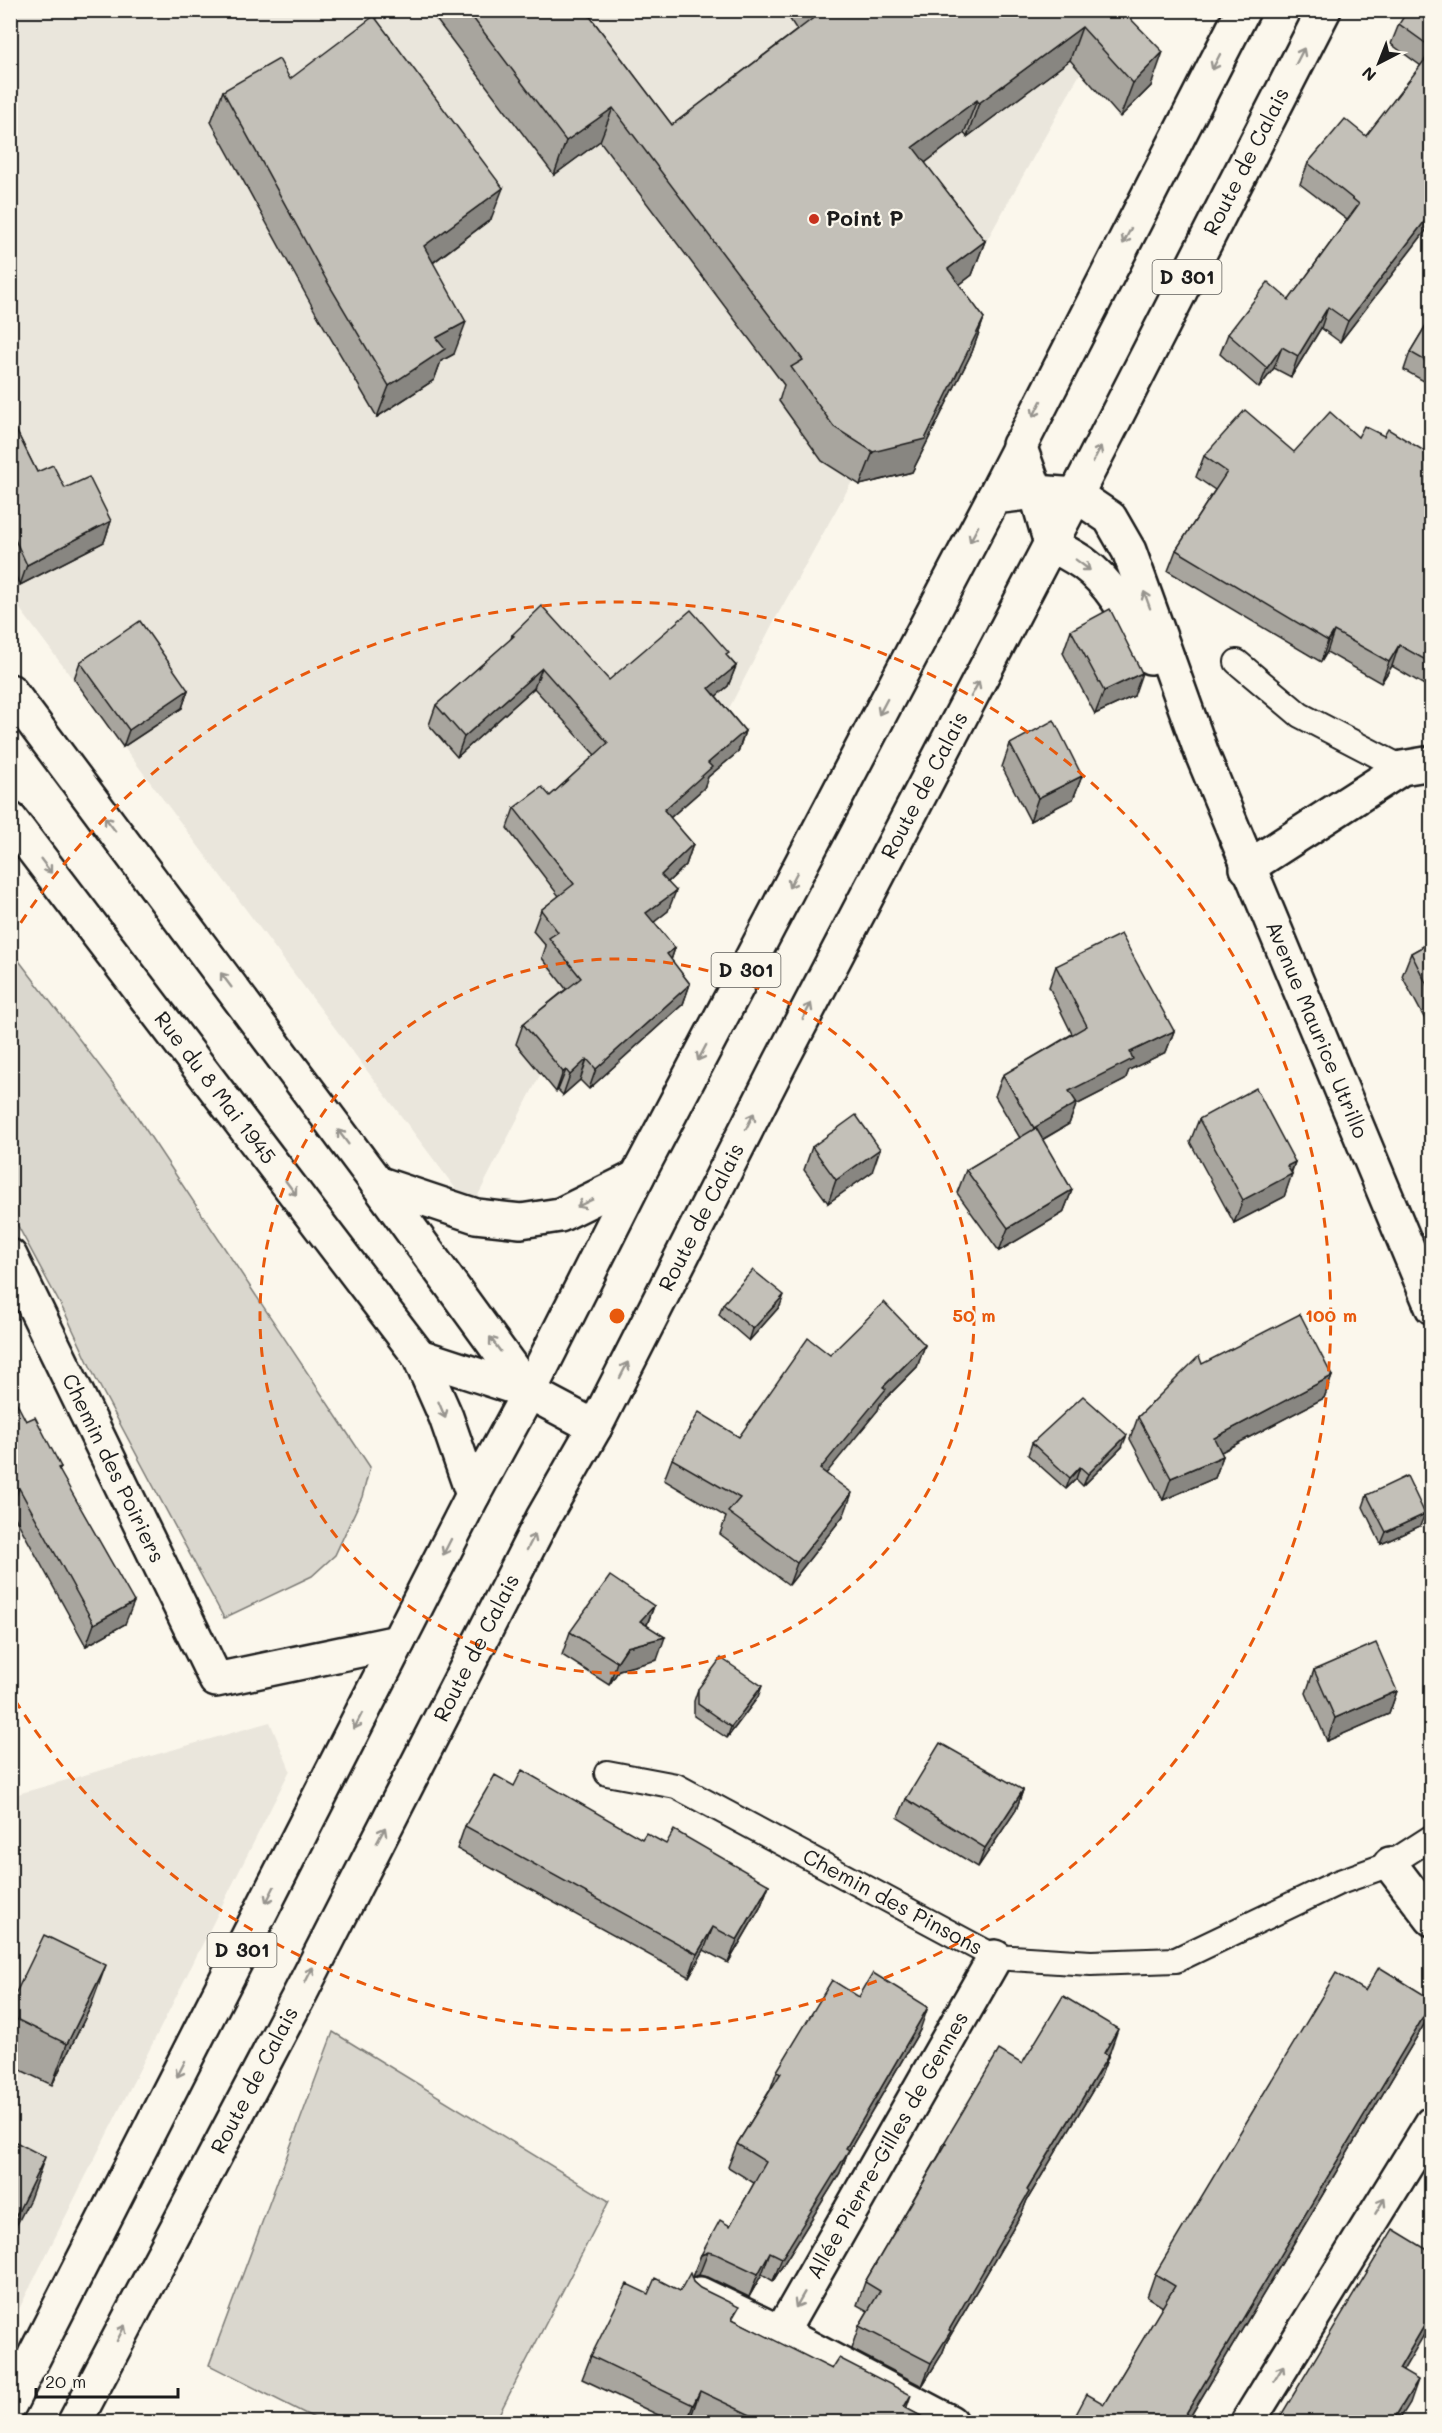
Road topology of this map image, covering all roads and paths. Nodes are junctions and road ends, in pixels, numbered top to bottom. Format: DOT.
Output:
graph roads {
  1 [pos="1243,10"];
  2 [pos="1324,10"];
  3 [pos="1019,445"];
  4 [pos="1036,492"];
  5 [pos="1076,495"];
  6 [pos="994,497"];
  7 [pos="1051,544"];
  8 [pos="1237,662"];
  9 [pos="10,691"];
  10 [pos="1202,754"];
  11 [pos="1417,765"];
  12 [pos="10,819"];
  13 [pos="1247,868"];
  14 [pos="637,1177"];
  15 [pos="377,1184"];
  16 [pos="10,1256"];
  17 [pos="1431,1307"];
  18 [pos="419,1356"];
  19 [pos="529,1392"];
  20 [pos="595,1427"];
  21 [pos="473,1495"];
  22 [pos="398,1642"];
  23 [pos="607,1773"];
  24 [pos="1431,1837"];
  25 [pos="1390,1864"];
  26 [pos="1431,1919"];
  27 [pos="995,1957"];
  28 [pos="1431,2123"];
  29 [pos="700,2294"];
  30 [pos="781,2333"];
  31 [pos="10,2404"];
  32 [pos="75,2422"];
  33 [pos="950,2422"];
  34 [pos="1248,2422"];
  1 -- 3 [label="main road, D 301, one-way"];
  5 -- 2 [label="main road, Route de Calais / D 301, one-way"];
  3 -- 4 [label="main road"];
  3 -- 6 [label="main road, D 301"];
  4 -- 5 [label="main road, Avenue Maurice Utrillo"];
  4 -- 6 [label="main road, Avenue Maurice Utrillo"];
  4 -- 7 [label="main road"];
  5 -- 7 [label="main road, Route de Calais / D 301"];
  10 -- 5 [label="main road, Avenue Maurice Utrillo, one-way"];
  6 -- 14 [label="main road, D 301, one-way"];
  7 -- 10 [label="main road, Avenue Maurice Utrillo, one-way"];
  20 -- 7 [label="main road, Route de Calais / D 301, one-way"];
  8 -- 11 [label="lane"];
  15 -- 9 [label="main road, one-way"];
  10 -- 13 [label="main road, Avenue Maurice Utrillo"];
  11 -- 13 [label="main road"];
  12 -- 18 [label="main road, Rue du 8 Mai 1945, one-way"];
  13 -- 17 [label="main road, Avenue Maurice Utrillo"];
  14 -- 15 [label="main road, one-way"];
  14 -- 19 [label="main road, D 301"];
  19 -- 15 [label="main road, one-way"];
  16 -- 22 [label="main road, Chemin des Poiriers"];
  18 -- 19 [label="main road"];
  18 -- 21 [label="main road, Rue du 8 Mai 1945, one-way"];
  19 -- 20 [label="main road"];
  19 -- 21 [label="main road, D 301"];
  32 -- 20 [label="main road, Route de Calais / D 301, one-way"];
  21 -- 22 [label="main road, D 301, one-way"];
  22 -- 31 [label="main road, D 301, one-way"];
  23 -- 27 [label="lane, Chemin des Pinsons"];
  24 -- 25 [label="lane, Chemin des Pinsons"];
  25 -- 26 [label="main road"];
  25 -- 27 [label="lane, Chemin des Pinsons"];
  27 -- 30 [label="main road, Allée Pierre-Gilles de Gennes, one-way"];
  34 -- 28 [label="main road, one-way"];
  29 -- 30 [label="main road"];
  30 -- 33 [label="main road"];
}
